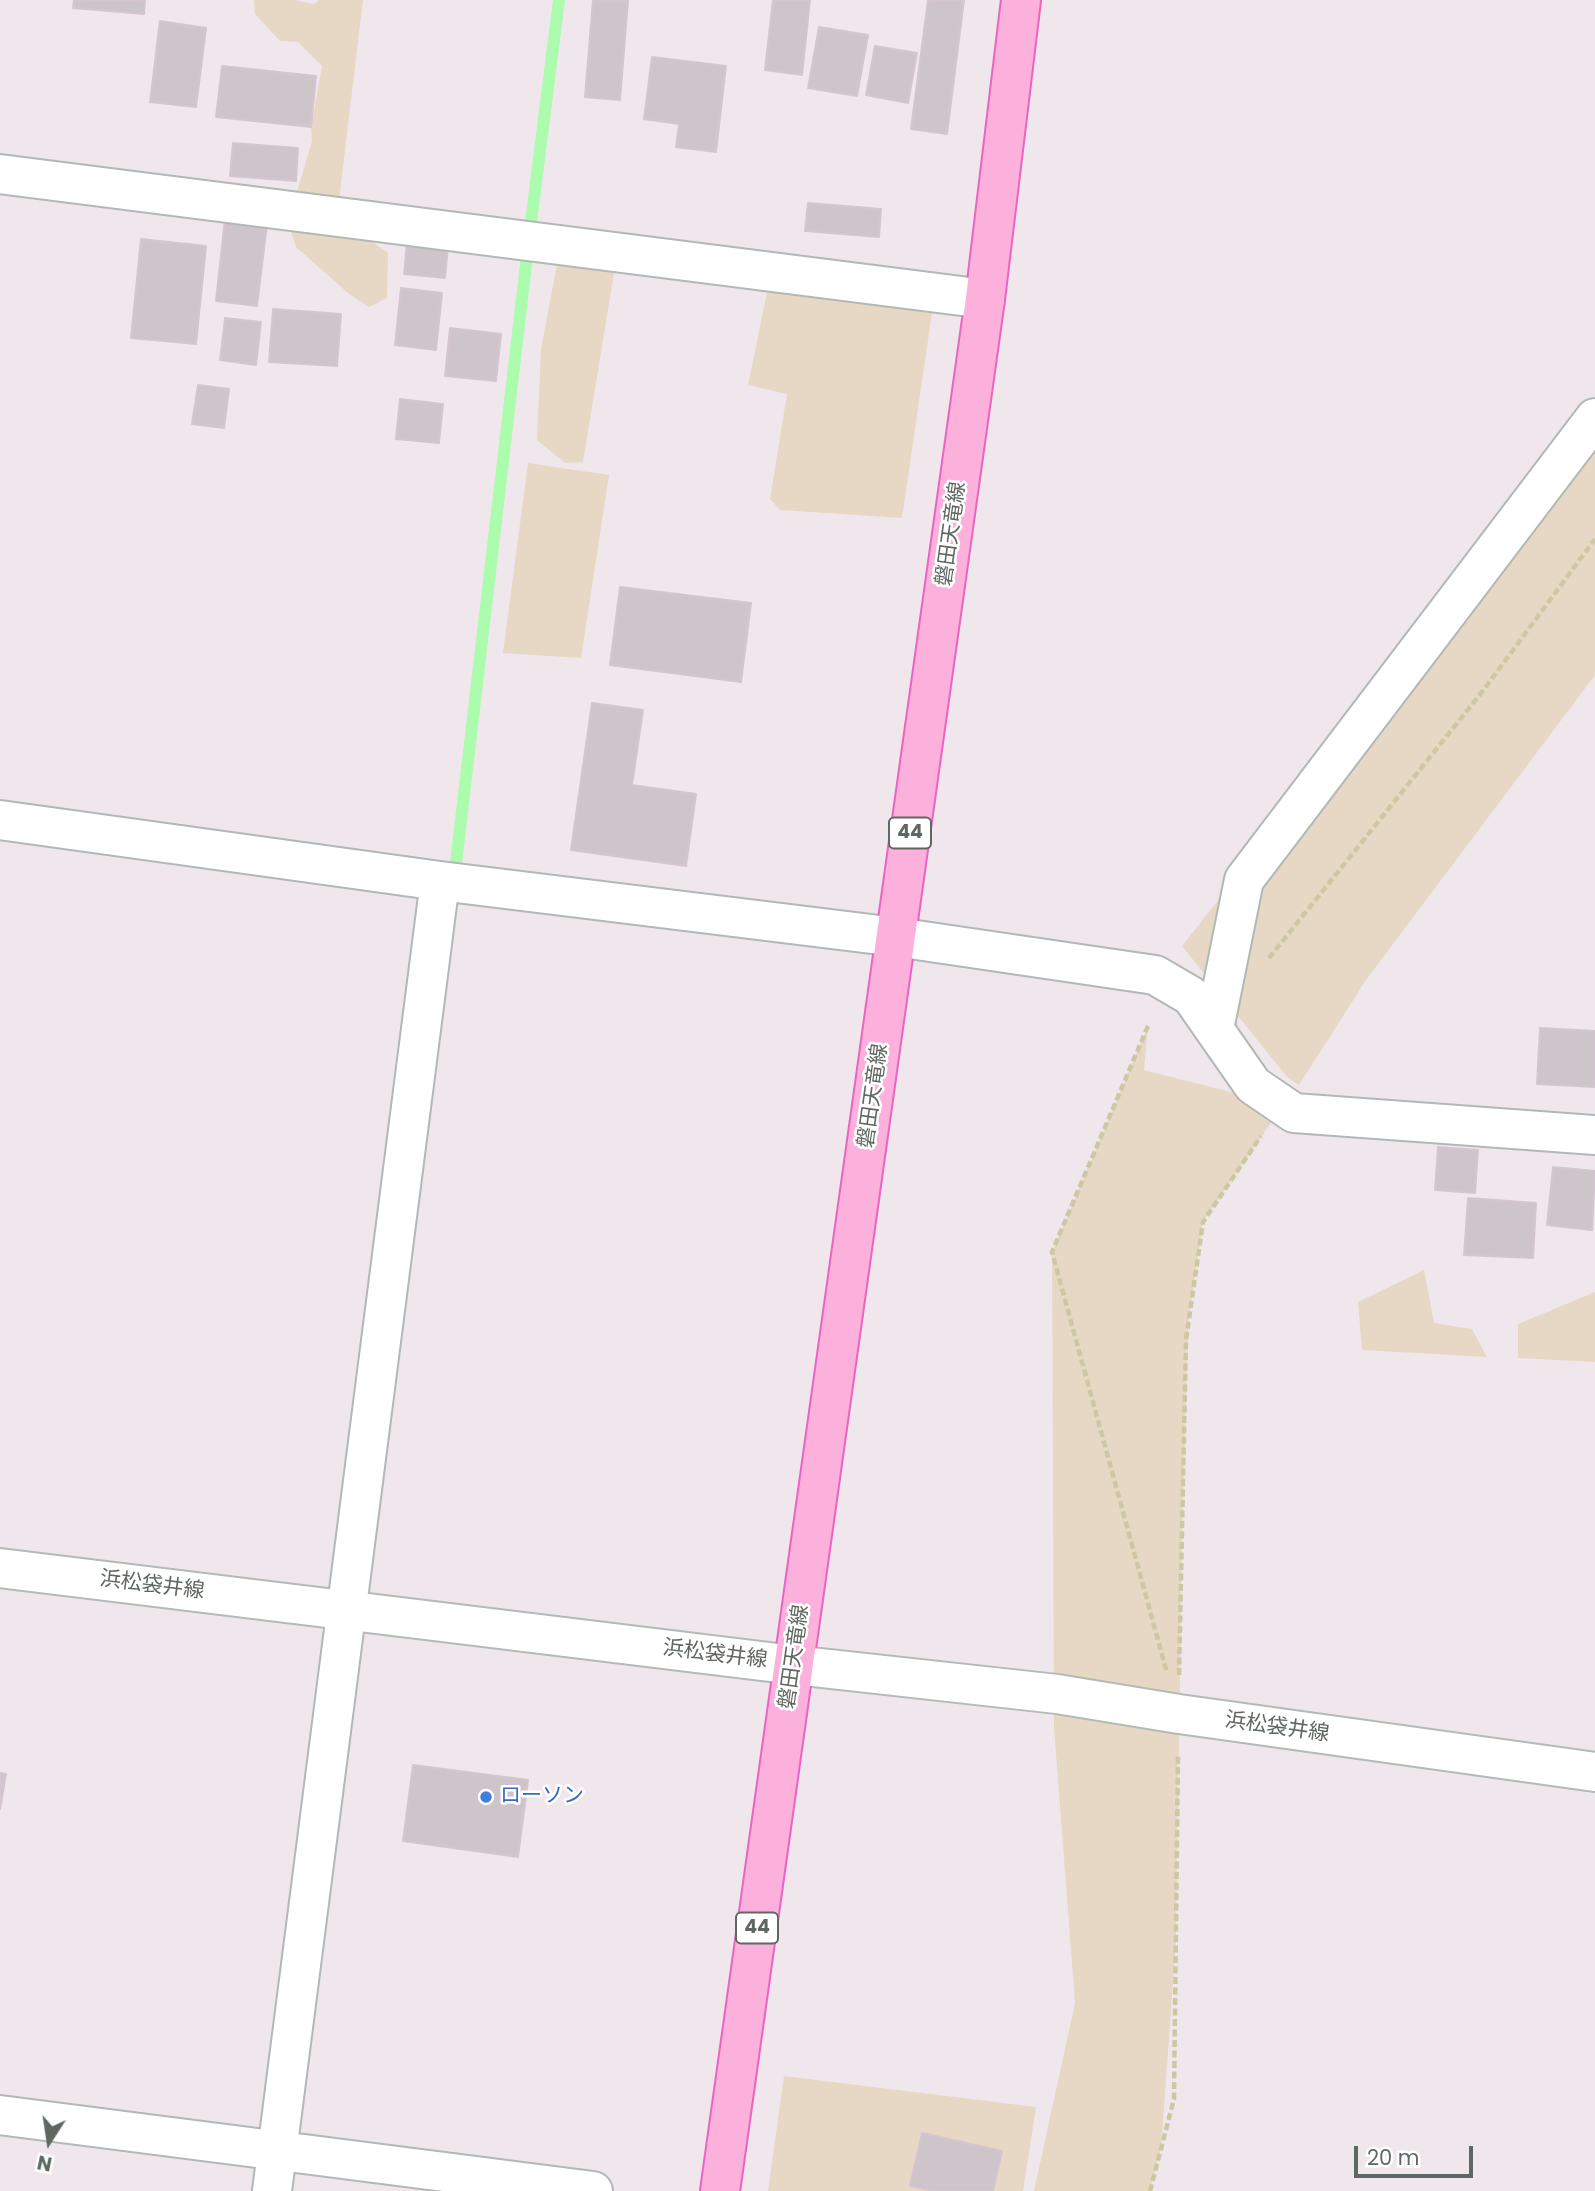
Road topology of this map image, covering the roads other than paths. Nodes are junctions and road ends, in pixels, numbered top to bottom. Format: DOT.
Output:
graph roads {
  1 [pos="1021,0"];
  2 [pos="0,174"];
  3 [pos="985,299"];
  4 [pos="1595,418"];
  5 [pos="0,820"];
  6 [pos="440,881"];
  7 [pos="896,937"];
  8 [pos="1214,1029"];
  9 [pos="1595,1135"];
  10 [pos="0,1568"];
  11 [pos="347,1610"];
  12 [pos="794,1665"];
  13 [pos="1595,1772"];
  14 [pos="0,2115"];
  15 [pos="277,2151"];
  16 [pos="272,2191"];
  17 [pos="593,2191"];
  18 [pos="720,2191"];
  1 -- 3 [label="main road, 磐田天竜線 / 44"];
  2 -- 3 [label="street"];
  3 -- 7 [label="main road, 磐田天竜線 / 44"];
  4 -- 8 [label="street"];
  5 -- 6 [label="street"];
  6 -- 7 [label="street"];
  6 -- 11 [label="street"];
  7 -- 8 [label="street"];
  7 -- 12 [label="main road, 磐田天竜線 / 44"];
  8 -- 9 [label="street"];
  10 -- 11 [label="street, 浜松袋井線"];
  11 -- 12 [label="street, 浜松袋井線"];
  11 -- 15 [label="street"];
  12 -- 13 [label="street, 浜松袋井線"];
  12 -- 18 [label="main road, 磐田天竜線 / 44"];
  14 -- 15 [label="street"];
  15 -- 16 [label="street"];
  15 -- 17 [label="street"];
}
